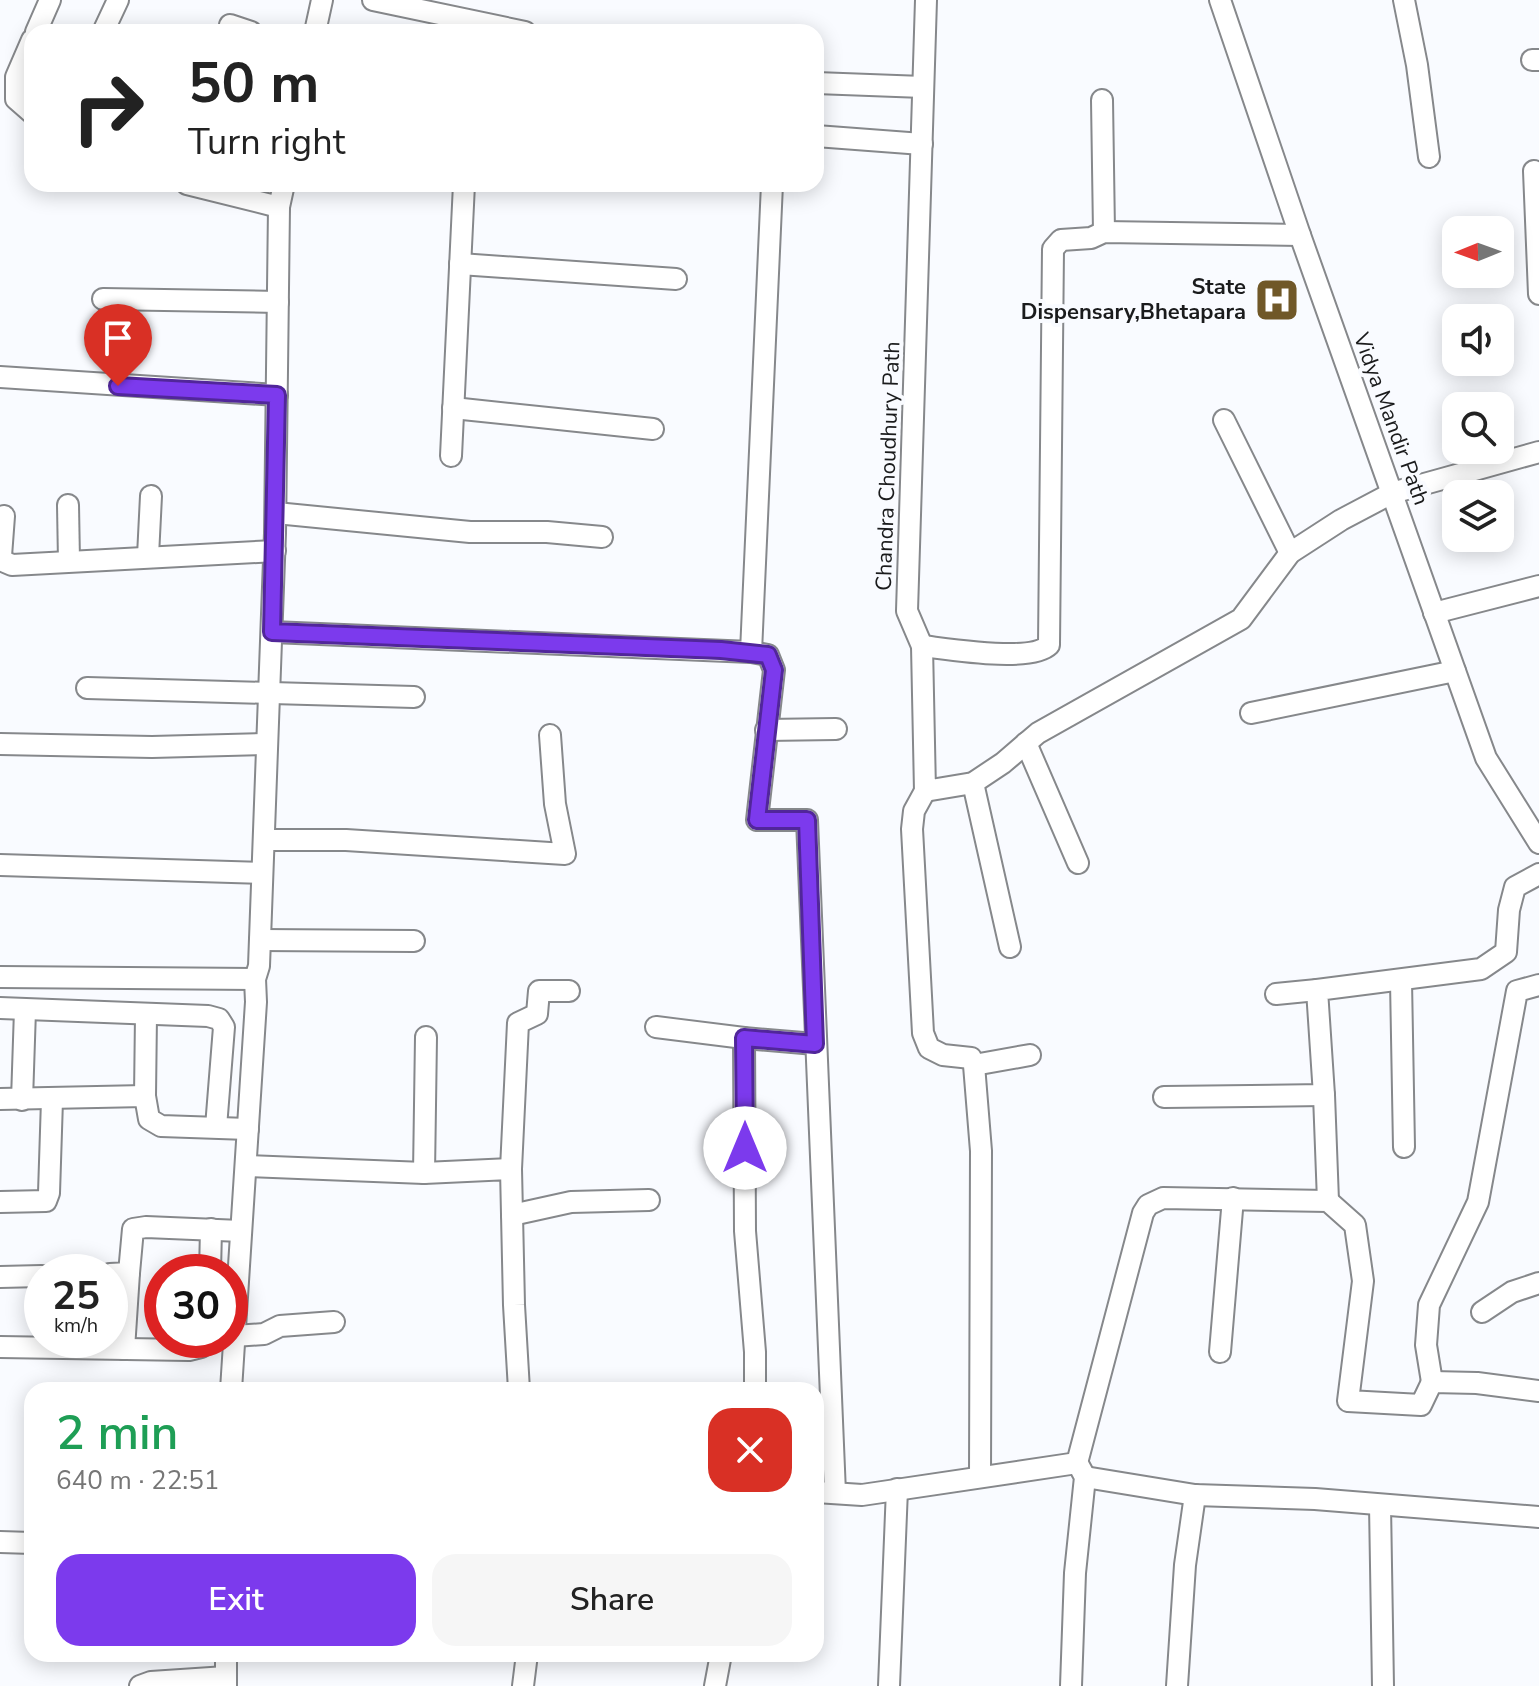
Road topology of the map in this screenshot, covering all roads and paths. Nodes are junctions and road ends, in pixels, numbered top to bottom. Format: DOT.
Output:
graph roads {
  1 [pos="50,0"];
  2 [pos="118,0"];
  3 [pos="322,0"];
  4 [pos="373,0"];
  5 [pos="926,0"];
  6 [pos="1220,0"];
  7 [pos="1404,0"];
  8 [pos="40,24"];
  9 [pos="107,24"];
  10 [pos="317,24"];
  11 [pos="463,24"];
  12 [pos="24,58"];
  13 [pos="824,83"];
  14 [pos="923,87"];
  15 [pos="1102,100"];
  16 [pos="24,106"];
  17 [pos="824,137"];
  18 [pos="922,144"];
  19 [pos="1429,157"];
  20 [pos="1534,171"];
  21 [pos="219,192"];
  22 [pos="282,192"];
  23 [pos="464,192"];
  24 [pos="772,192"];
  25 [pos="279,207"];
  26 [pos="1104,232"];
  27 [pos="1300,235"];
  28 [pos="460,264"];
  29 [pos="676,279"];
  30 [pos="1539,294"];
  31 [pos="103,299"];
  32 [pos="278,302"];
  33 [pos="0,377"];
  34 [pos="277,395"];
  35 [pos="453,408"];
  36 [pos="1224,420"];
  37 [pos="653,429"];
  38 [pos="1539,452"];
  39 [pos="451,456"];
  40 [pos="1392,493"];
  41 [pos="151,496"];
  42 [pos="68,505"];
  43 [pos="276,513"];
  44 [pos="4,516"];
  45 [pos="602,537"];
  46 [pos="275,551"];
  47 [pos="1290,553"];
  48 [pos="148,556"];
  49 [pos="69,561"];
  50 [pos="1539,586"];
  51 [pos="1434,613"];
  52 [pos="272,632"];
  53 [pos="922,646"];
  54 [pos="751,652"];
  55 [pos="1455,671"];
  56 [pos="87,688"];
  57 [pos="269,691"];
  58 [pos="414,697"];
  59 [pos="1251,713"];
  60 [pos="836,729"];
  61 [pos="766,730"];
  62 [pos="550,735"];
  63 [pos="1026,743"];
  64 [pos="0,744"];
  65 [pos="267,744"];
  66 [pos="973,783"];
  67 [pos="925,791"];
  68 [pos="264,840"];
  69 [pos="1539,843"];
  70 [pos="1078,863"];
  71 [pos="0,865"];
  72 [pos="262,873"];
  73 [pos="1539,874"];
  74 [pos="260,940"];
  75 [pos="414,941"];
  76 [pos="1010,947"];
  77 [pos="0,977"];
  78 [pos="255,979"];
  79 [pos="1401,981"];
  80 [pos="1539,985"];
  81 [pos="1317,990"];
  82 [pos="569,991"];
  83 [pos="1276,994"];
  84 [pos="0,1008"];
  85 [pos="25,1010"];
  86 [pos="146,1015"];
  87 [pos="656,1027"];
  88 [pos="426,1037"];
  89 [pos="744,1038"];
  90 [pos="815,1044"];
  91 [pos="1030,1055"];
  92 [pos="974,1065"];
  93 [pos="1324,1095"];
  94 [pos="145,1096"];
  95 [pos="1164,1097"];
  96 [pos="0,1099"];
  97 [pos="22,1100"];
  98 [pos="52,1100"];
  99 [pos="216,1127"];
  100 [pos="248,1129"];
  101 [pos="1404,1147"];
  102 [pos="246,1166"];
  103 [pos="511,1169"];
  104 [pos="424,1173"];
  105 [pos="1233,1198"];
  106 [pos="649,1200"];
  107 [pos="1328,1201"];
  108 [pos="0,1202"];
  109 [pos="512,1215"];
  110 [pos="211,1229"];
  111 [pos="241,1231"];
  112 [pos="126,1254"];
  113 [pos="210,1254"];
  114 [pos="239,1254"];
  115 [pos="24,1276"];
  116 [pos="0,1277"];
  117 [pos="1539,1283"];
  118 [pos="1482,1312"];
  119 [pos="334,1322"];
  120 [pos="248,1335"];
  121 [pos="0,1347"];
  122 [pos="24,1347"];
  123 [pos="1220,1352"];
  124 [pos="233,1358"];
  125 [pos="231,1382"];
  126 [pos="519,1382"];
  127 [pos="755,1382"];
  128 [pos="823,1382"];
  129 [pos="1432,1382"];
  130 [pos="1539,1391"];
  131 [pos="824,1411"];
  132 [pos="1081,1470"];
  133 [pos="980,1477"];
  134 [pos="897,1489"];
  135 [pos="826,1492"];
  136 [pos="1195,1495"];
  137 [pos="1380,1505"];
  138 [pos="1539,1517"];
  139 [pos="0,1542"];
  140 [pos="24,1543"];
  141 [pos="526,1662"];
  142 [pos="720,1662"];
  143 [pos="226,1682"];
  144 [pos="140,1686"];
  145 [pos="523,1686"];
  146 [pos="715,1686"];
  147 [pos="889,1686"];
  148 [pos="1071,1686"];
  149 [pos="1177,1686"];
  150 [pos="1383,1686"];
  1 -- 8 [label="street"];
  2 -- 9 [label="street"];
  3 -- 10 [label="street"];
  4 -- 11 [label="street"];
  5 -- 14 [label="street, Chandra Choudhury Path"];
  6 -- 27 [label="street, Vidya Mandir Path"];
  7 -- 19 [label="street"];
  12 -- 16 [label="street"];
  13 -- 14 [label="street"];
  14 -- 18 [label="street, Chandra Choudhury Path"];
  15 -- 26 [label="street"];
  17 -- 18 [label="street"];
  18 -- 53 [label="street, Chandra Choudhury Path"];
  20 -- 30 [label="street"];
  21 -- 25 [label="street"];
  22 -- 25 [label="street"];
  23 -- 28 [label="street"];
  24 -- 54 [label="street"];
  25 -- 32 [label="street"];
  26 -- 27 [label="street"];
  26 -- 53 [label="street"];
  27 -- 40 [label="street, Vidya Mandir Path"];
  28 -- 29 [label="street"];
  28 -- 35 [label="street"];
  31 -- 32 [label="street"];
  32 -- 34 [label="street"];
  33 -- 34 [label="street"];
  34 -- 43 [label="street"];
  35 -- 37 [label="street"];
  35 -- 39 [label="street"];
  36 -- 47 [label="street"];
  38 -- 40 [label="street"];
  40 -- 47 [label="street"];
  40 -- 51 [label="street, Vidya Mandir Path"];
  41 -- 48 [label="street"];
  42 -- 49 [label="street"];
  43 -- 45 [label="street"];
  43 -- 46 [label="street"];
  44 -- 49 [label="street"];
  46 -- 48 [label="street"];
  46 -- 52 [label="street"];
  47 -- 63 [label="street"];
  48 -- 49 [label="street"];
  50 -- 51 [label="street"];
  51 -- 55 [label="street, Vidya Mandir Path"];
  52 -- 54 [label="street"];
  52 -- 57 [label="street"];
  53 -- 67 [label="street, Chandra Choudhury Path"];
  54 -- 61 [label="street"];
  55 -- 59 [label="street"];
  55 -- 69 [label="street, Vidya Mandir Path"];
  56 -- 57 [label="street"];
  57 -- 58 [label="street"];
  57 -- 65 [label="street"];
  60 -- 61 [label="street"];
  61 -- 90 [label="street"];
  62 -- 68 [label="street"];
  63 -- 66 [label="street"];
  63 -- 70 [label="street"];
  64 -- 65 [label="street"];
  65 -- 68 [label="street"];
  66 -- 67 [label="street"];
  66 -- 76 [label="street"];
  67 -- 92 [label="street"];
  68 -- 72 [label="street"];
  71 -- 72 [label="street"];
  72 -- 74 [label="street"];
  73 -- 79 [label="street"];
  74 -- 75 [label="street"];
  74 -- 78 [label="street"];
  77 -- 78 [label="street"];
  78 -- 100 [label="street"];
  79 -- 81 [label="street"];
  79 -- 101 [label="street"];
  80 -- 129 [label="street"];
  81 -- 83 [label="street"];
  81 -- 93 [label="street"];
  82 -- 103 [label="street"];
  84 -- 85 [label="street"];
  85 -- 86 [label="street"];
  85 -- 97 [label="street"];
  86 -- 94 [label="street"];
  86 -- 99 [label="street"];
  87 -- 89 [label="street"];
  88 -- 104 [label="street"];
  89 -- 90 [label="street"];
  89 -- 127 [label="street"];
  90 -- 128 [label="street"];
  91 -- 92 [label="street"];
  92 -- 133 [label="street"];
  93 -- 95 [label="street"];
  93 -- 107 [label="street"];
  94 -- 98 [label="street"];
  94 -- 99 [label="street"];
  96 -- 97 [label="street"];
  97 -- 98 [label="street"];
  98 -- 108 [label="street"];
  99 -- 100 [label="street"];
  100 -- 102 [label="street"];
  102 -- 104 [label="street"];
  102 -- 111 [label="street"];
  103 -- 104 [label="street"];
  103 -- 109 [label="street"];
  105 -- 107 [label="street"];
  105 -- 123 [label="street"];
  105 -- 132 [label="street"];
  106 -- 109 [label="street"];
  107 -- 129 [label="street"];
  109 -- 126 [label="street"];
  110 -- 111 [label="street"];
  110 -- 112 [label="street"];
  110 -- 113 [label="street"];
  111 -- 114 [label="street"];
  115 -- 116 [label="street"];
  117 -- 118 [label="street"];
  119 -- 120 [label="street"];
  121 -- 122 [label="street"];
  124 -- 125 [label="street"];
  129 -- 130 [label="street"];
  131 -- 135 [label="street"];
  132 -- 133 [label="street"];
  132 -- 136 [label="street"];
  132 -- 148 [label="street"];
  133 -- 134 [label="street"];
  134 -- 135 [label="street"];
  134 -- 147 [label="street"];
  136 -- 137 [label="street"];
  136 -- 149 [label="street"];
  137 -- 138 [label="street"];
  137 -- 150 [label="street"];
  139 -- 140 [label="street"];
  141 -- 145 [label="street"];
  142 -- 146 [label="street"];
  143 -- 144 [label="street"];
}
